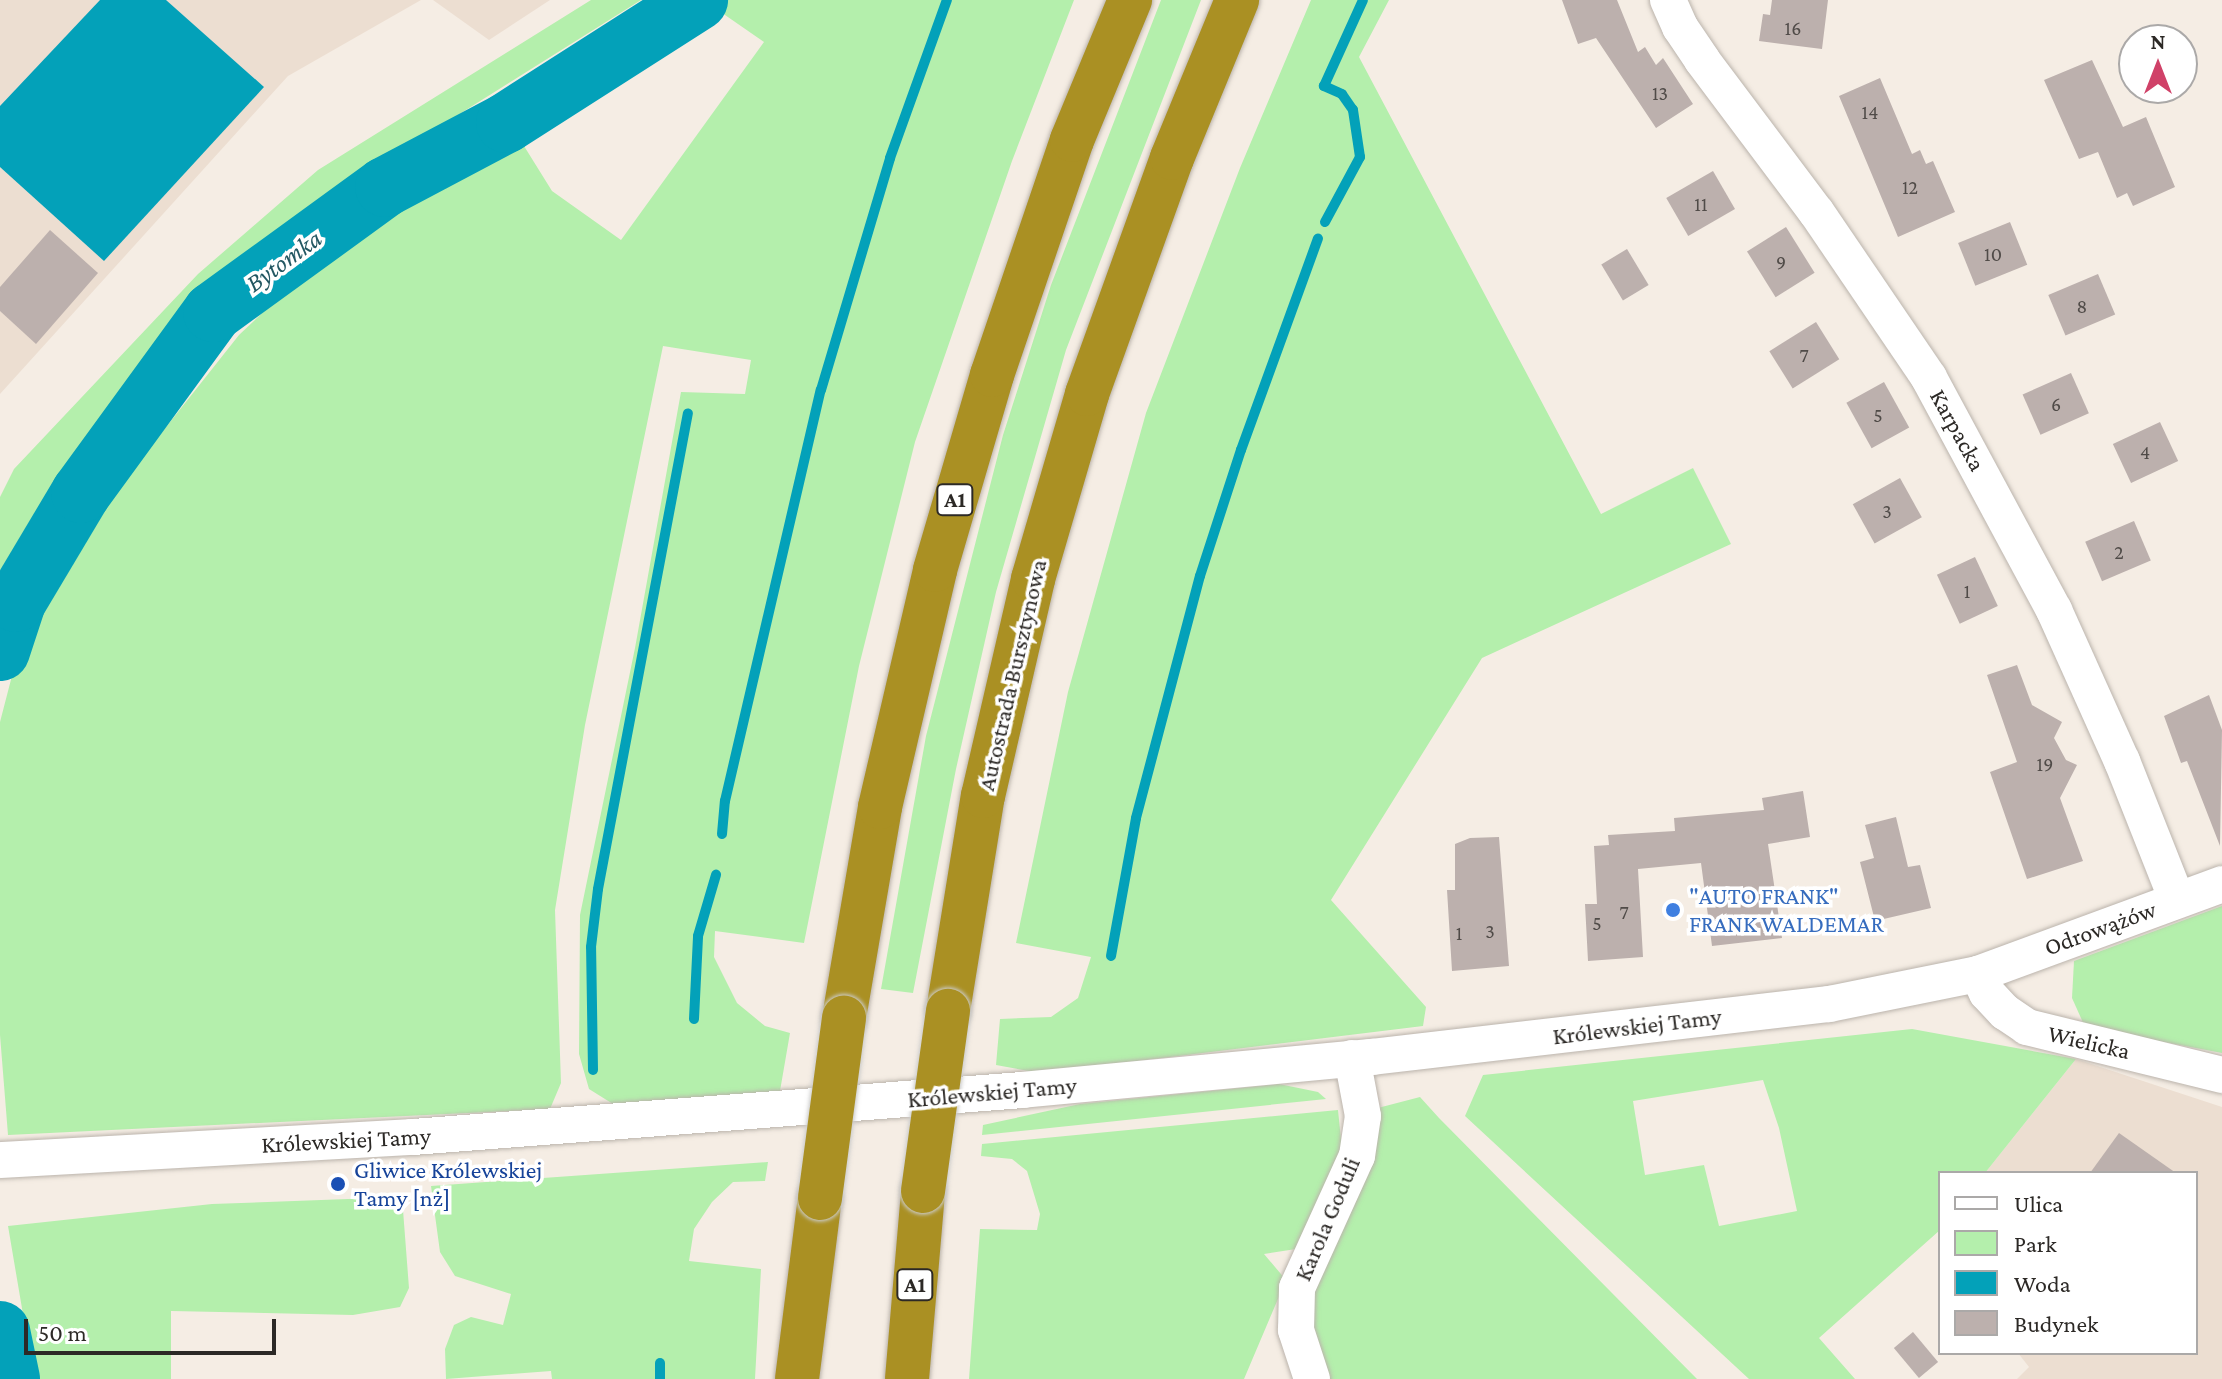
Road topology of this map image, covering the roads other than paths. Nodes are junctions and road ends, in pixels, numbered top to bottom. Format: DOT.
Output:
graph roads {
  1 [pos="1130,0"];
  2 [pos="1237,0"];
  3 [pos="1668,0"];
  4 [pos="2222,884"];
  5 [pos="2177,900"];
  6 [pos="1978,974"];
  7 [pos="1352,1058"];
  8 [pos="2222,1075"];
  9 [pos="0,1160"];
  10 [pos="797,1379"];
  11 [pos="907,1379"];
  12 [pos="1312,1379"];
  1 -- 10 [label="highway, A1, bridge"];
  2 -- 11 [label="highway, Autostrada Bursztynowa / A1, bridge"];
  3 -- 5 [label="street, Karpacka"];
  4 -- 5 [label="street, Odrowążów"];
  5 -- 6 [label="street, Odrowążów"];
  6 -- 7 [label="street, Królewskiej Tamy"];
  6 -- 8 [label="street, Wielicka"];
  7 -- 9 [label="street, Królewskiej Tamy"];
  7 -- 12 [label="street, Karola Goduli"];
}
